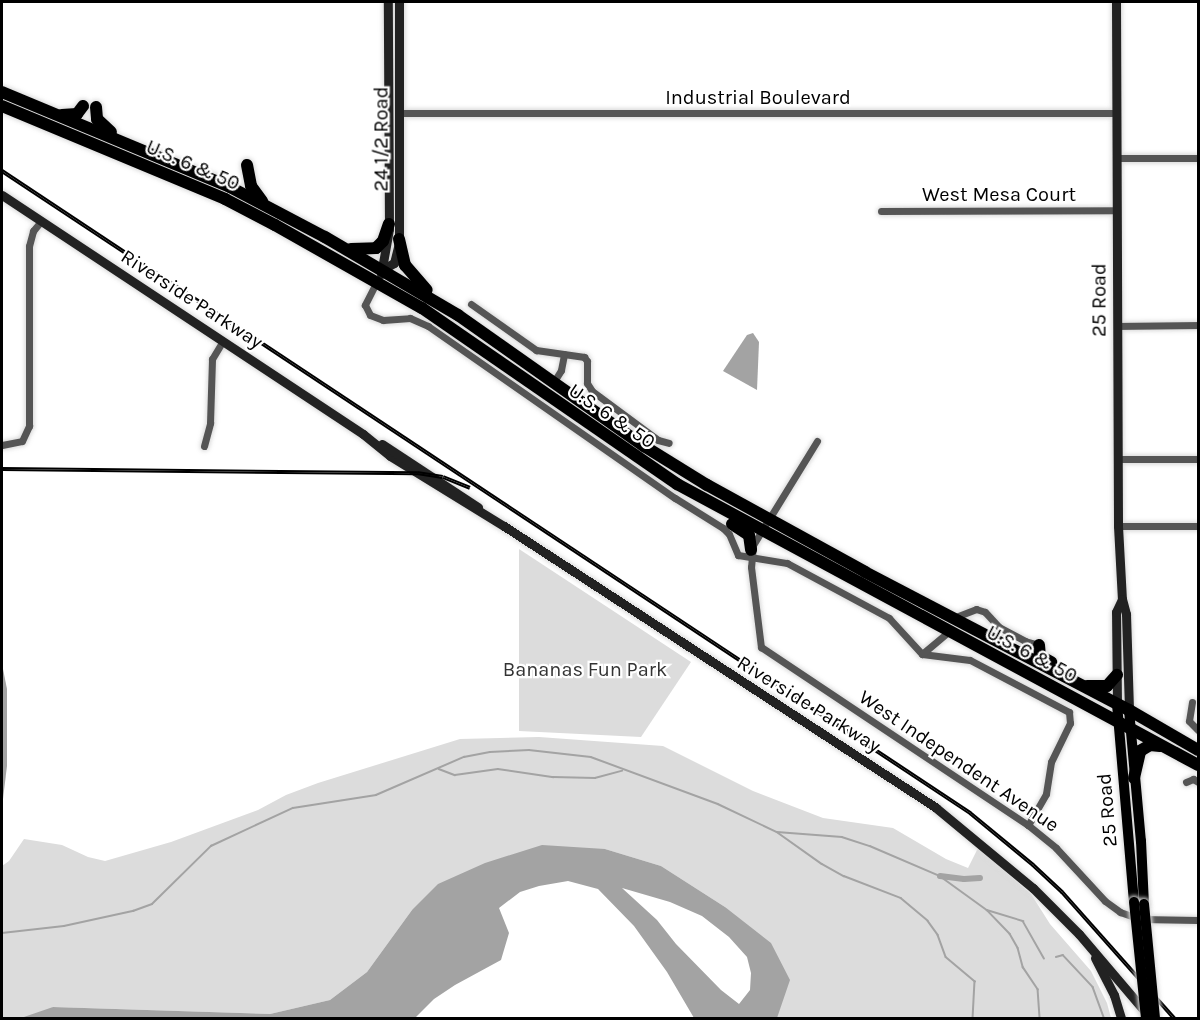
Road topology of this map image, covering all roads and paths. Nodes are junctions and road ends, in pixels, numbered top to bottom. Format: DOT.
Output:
graph roads {
  1 [pos="388,2"];
  2 [pos="399,2"];
  3 [pos="1116,2"];
  4 [pos="388,70"];
  5 [pos="2,92"];
  6 [pos="2,106"];
  7 [pos="388,110"];
  8 [pos="52,113"];
  9 [pos="399,113"];
  10 [pos="1117,113"];
  11 [pos="123,142"];
  12 [pos="399,149"];
  13 [pos="1117,158"];
  14 [pos="1198,158"];
  15 [pos="247,165"];
  16 [pos="2,195"];
  17 [pos="270,207"];
  18 [pos="1117,210"];
  19 [pos="881,211"];
  20 [pos="40,221"];
  21 [pos="389,224"];
  22 [pos="399,239"];
  23 [pos="344,248"];
  24 [pos="383,269"];
  25 [pos="377,281"];
  26 [pos="471,304"];
  27 [pos="458,315"];
  28 [pos="1198,325"];
  29 [pos="1117,326"];
  30 [pos="463,336"];
  31 [pos="223,341"];
  32 [pos="564,354"];
  33 [pos="553,383"];
  34 [pos="817,441"];
  35 [pos="669,443"];
  36 [pos="2,445"];
  37 [pos="204,446"];
  38 [pos="1118,459"];
  39 [pos="1198,459"];
  40 [pos="659,472"];
  41 [pos="766,520"];
  42 [pos="1118,526"];
  43 [pos="1198,526"];
  44 [pos="751,554"];
  45 [pos="849,579"];
  46 [pos="1122,599"];
  47 [pos="953,618"];
  48 [pos="948,632"];
  49 [pos="1039,645"];
  50 [pos="922,654"];
  51 [pos="1035,661"];
  52 [pos="1117,675"];
  53 [pos="1075,682"];
  54 [pos="1192,702"];
  55 [pos="1117,704"];
  56 [pos="1129,710"];
  57 [pos="1117,722"];
  58 [pos="1130,728"];
  59 [pos="1198,730"];
  60 [pos="1198,750"];
  61 [pos="1183,756"];
  62 [pos="1198,765"];
  63 [pos="1134,778"];
  64 [pos="1186,782"];
  65 [pos="1198,782"];
  66 [pos="1028,825"];
  67 [pos="1139,903"];
  68 [pos="1198,920"];
  69 [pos="1079,934"];
  70 [pos="1121,1018"];
  71 [pos="1151,1018"];
  1 -- 4 [label="main road, 24 1/2 Road"];
  2 -- 9 [label="main road, 24 1/2 Road"];
  3 -- 10 [label="main road, 25 Road"];
  4 -- 7 [label="main road, 24 1/2 Road"];
  4 -- 9 [label="main road"];
  5 -- 8 [label="highway, U.S. 6 & 50"];
  6 -- 25 [label="highway, U.S. 6 & 50"];
  7 -- 12 [label="main road"];
  7 -- 21 [label="main road, 24 1/2 Road"];
  8 -- 11 [label="highway, U.S. 6 & 50"];
  8 -- 11 [label="highway"];
  9 -- 10 [label="street, Industrial Boulevard"];
  9 -- 12 [label="main road, 24 1/2 Road"];
  10 -- 13 [label="main road, 25 Road"];
  11 -- 17 [label="highway, U.S. 6 & 50"];
  12 -- 22 [label="main road, 24 1/2 Road"];
  13 -- 14 [label="street"];
  13 -- 18 [label="main road, 25 Road"];
  15 -- 17 [label="highway"];
  16 -- 20 [label="main road, Riverside Parkway"];
  17 -- 23 [label="highway, U.S. 6 & 50"];
  18 -- 19 [label="street, West Mesa Court"];
  18 -- 29 [label="main road, 25 Road"];
  20 -- 31 [label="main road, Riverside Parkway"];
  20 -- 36 [label="street"];
  21 -- 23 [label="highway"];
  21 -- 24 [label="main road, 24 1/2 Road"];
  22 -- 24 [label="main road, 24 1/2 Road"];
  22 -- 27 [label="highway"];
  23 -- 24 [label="highway, U.S. 6 & 50"];
  24 -- 25 [label="main road, 24 1/2 Road"];
  24 -- 27 [label="highway, U.S. 6 & 50"];
  25 -- 30 [label="highway, U.S. 6 & 50"];
  25 -- 44 [label="street"];
  26 -- 32 [label="street"];
  27 -- 33 [label="highway, U.S. 6 & 50"];
  28 -- 29 [label="street"];
  29 -- 38 [label="main road, 25 Road"];
  30 -- 33 [label="highway"];
  30 -- 40 [label="highway, U.S. 6 & 50"];
  31 -- 37 [label="street"];
  31 -- 69 [label="main road, Riverside Parkway"];
  32 -- 33 [label="street"];
  32 -- 35 [label="street"];
  33 -- 41 [label="highway, U.S. 6 & 50"];
  34 -- 41 [label="street"];
  38 -- 39 [label="street"];
  38 -- 42 [label="main road, 25 Road"];
  40 -- 41 [label="highway, U.S. 6 & 50"];
  40 -- 44 [label="highway"];
  41 -- 44 [label="street"];
  41 -- 45 [label="highway, U.S. 6 & 50"];
  41 -- 47 [label="highway, U.S. 6 & 50"];
  42 -- 43 [label="street"];
  42 -- 46 [label="main road, 25 Road"];
  44 -- 50 [label="street"];
  44 -- 66 [label="street, West Independent Avenue"];
  45 -- 47 [label="highway"];
  45 -- 48 [label="highway, U.S. 6 & 50"];
  46 -- 52 [label="main road, 25 Road"];
  46 -- 56 [label="main road, 25 Road"];
  47 -- 49 [label="street"];
  47 -- 51 [label="highway, U.S. 6 & 50"];
  48 -- 50 [label="street"];
  48 -- 51 [label="highway"];
  48 -- 57 [label="highway, U.S. 6 & 50"];
  49 -- 53 [label="highway"];
  50 -- 66 [label="street"];
  51 -- 53 [label="highway, U.S. 6 & 50"];
  52 -- 53 [label="highway"];
  52 -- 55 [label="main road, 25 Road"];
  53 -- 55 [label="highway, U.S. 6 & 50"];
  54 -- 59 [label="street"];
  55 -- 56 [label="highway, U.S. 6 & 50"];
  55 -- 57 [label="main road, 25 Road"];
  56 -- 58 [label="main road, 25 Road"];
  56 -- 60 [label="highway, U.S. 6 & 50"];
  57 -- 58 [label="highway, U.S. 6 & 50"];
  57 -- 67 [label="main road, 25 Road"];
  58 -- 61 [label="highway, U.S. 6 & 50"];
  58 -- 63 [label="main road, 25 Road"];
  61 -- 62 [label="highway, U.S. 6 & 50"];
  61 -- 63 [label="highway"];
  63 -- 67 [label="main road, 25 Road"];
  64 -- 65 [label="street"];
  66 -- 68 [label="street, West Independent Avenue"];
  67 -- 71 [label="main road, 25 Road, bridge"];
  69 -- 70 [label="main road, Riverside Parkway"];
  69 -- 71 [label="main road, Riverside Parkway"];
}
